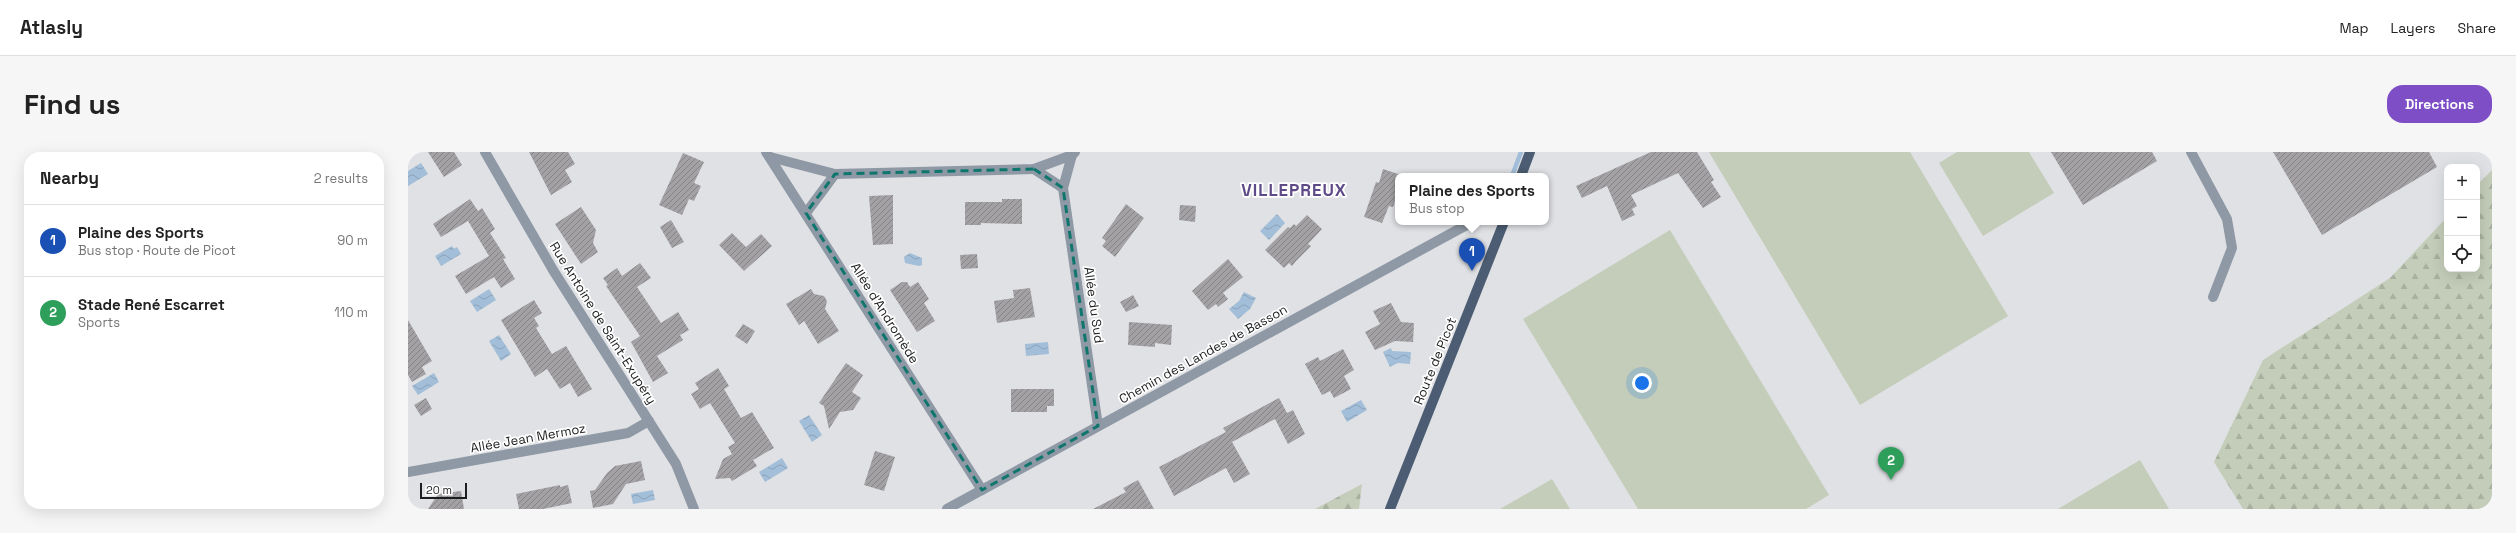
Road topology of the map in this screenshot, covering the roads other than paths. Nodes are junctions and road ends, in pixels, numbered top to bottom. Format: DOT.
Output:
graph roads {
  1 [pos="485,152"];
  2 [pos="1530,152"];
  3 [pos="2191,152"];
  4 [pos="768,154"];
  5 [pos="1073,154"];
  6 [pos="1034,169"];
  7 [pos="1522,173"];
  8 [pos="835,174"];
  9 [pos="1063,188"];
  10 [pos="806,213"];
  11 [pos="1466,225"];
  12 [pos="1503,225"];
  13 [pos="2213,297"];
  14 [pos="649,421"];
  15 [pos="1098,426"];
  16 [pos="408,472"];
  17 [pos="982,490"];
  18 [pos="694,509"];
  19 [pos="947,509"];
  20 [pos="1390,509"];
  1 -- 14 [label="street, Rue Antoine de Saint-Exupéry"];
  2 -- 7 [label="main road"];
  3 -- 13 [label="street"];
  4 -- 8 [label="street"];
  4 -- 10 [label="street, Allée d'Andromède"];
  5 -- 6 [label="street"];
  5 -- 9 [label="street, Allée du Sud"];
  6 -- 8 [label="street"];
  6 -- 9 [label="street"];
  8 -- 10 [label="street"];
  9 -- 15 [label="street, Allée du Sud"];
  10 -- 17 [label="street, Allée d'Andromède"];
  11 -- 15 [label="street, Chemin des Landes de Basson"];
  12 -- 20 [label="main road, Route de Picot"];
  14 -- 16 [label="street, Allée Jean Mermoz"];
  14 -- 18 [label="street, Rue Antoine de Saint-Exupéry"];
  15 -- 17 [label="street, Chemin des Landes de Basson"];
  17 -- 19 [label="street, Chemin des Landes de Basson"];
}
